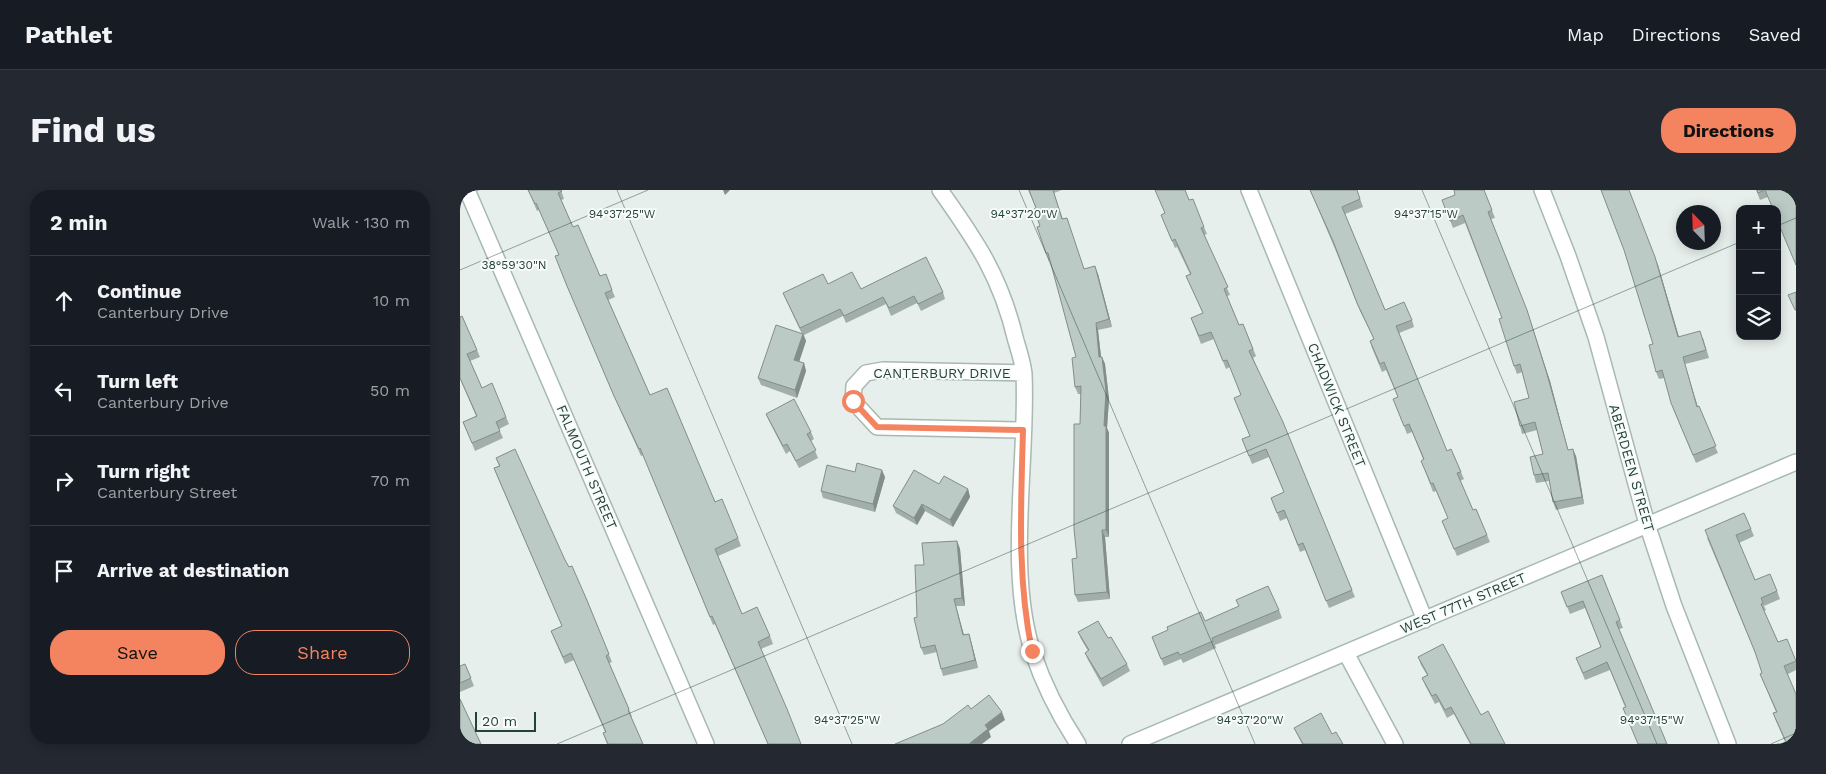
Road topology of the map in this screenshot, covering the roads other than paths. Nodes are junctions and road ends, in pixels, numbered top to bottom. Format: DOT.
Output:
graph roads {
  1 [pos="467,190"];
  2 [pos="940,190"];
  3 [pos="1249,190"];
  4 [pos="1542,190"];
  5 [pos="1024,372"];
  6 [pos="1023,430"];
  7 [pos="1796,462"];
  8 [pos="1647,524"];
  9 [pos="1425,620"];
  10 [pos="1346,653"];
  11 [pos="706,744"];
  12 [pos="1078,744"];
  13 [pos="1130,744"];
  14 [pos="1395,744"];
  15 [pos="1728,744"];
  1 -- 11 [label="street, FALMOUTH STREET"];
  2 -- 5 [label="street"];
  3 -- 9 [label="street, CHADWICK STREET"];
  4 -- 8 [label="street, ABERDEEN STREET"];
  5 -- 6 [label="street"];
  5 -- 6 [label="street, CANTERBURY DRIVE"];
  6 -- 12 [label="street"];
  7 -- 8 [label="street, WEST 77TH STREET"];
  8 -- 9 [label="street, WEST 77TH STREET"];
  8 -- 15 [label="street, ABERDEEN STREET"];
  9 -- 10 [label="street, WEST 77TH STREET"];
  10 -- 13 [label="street, WEST 77TH STREET"];
  10 -- 14 [label="street"];
}
